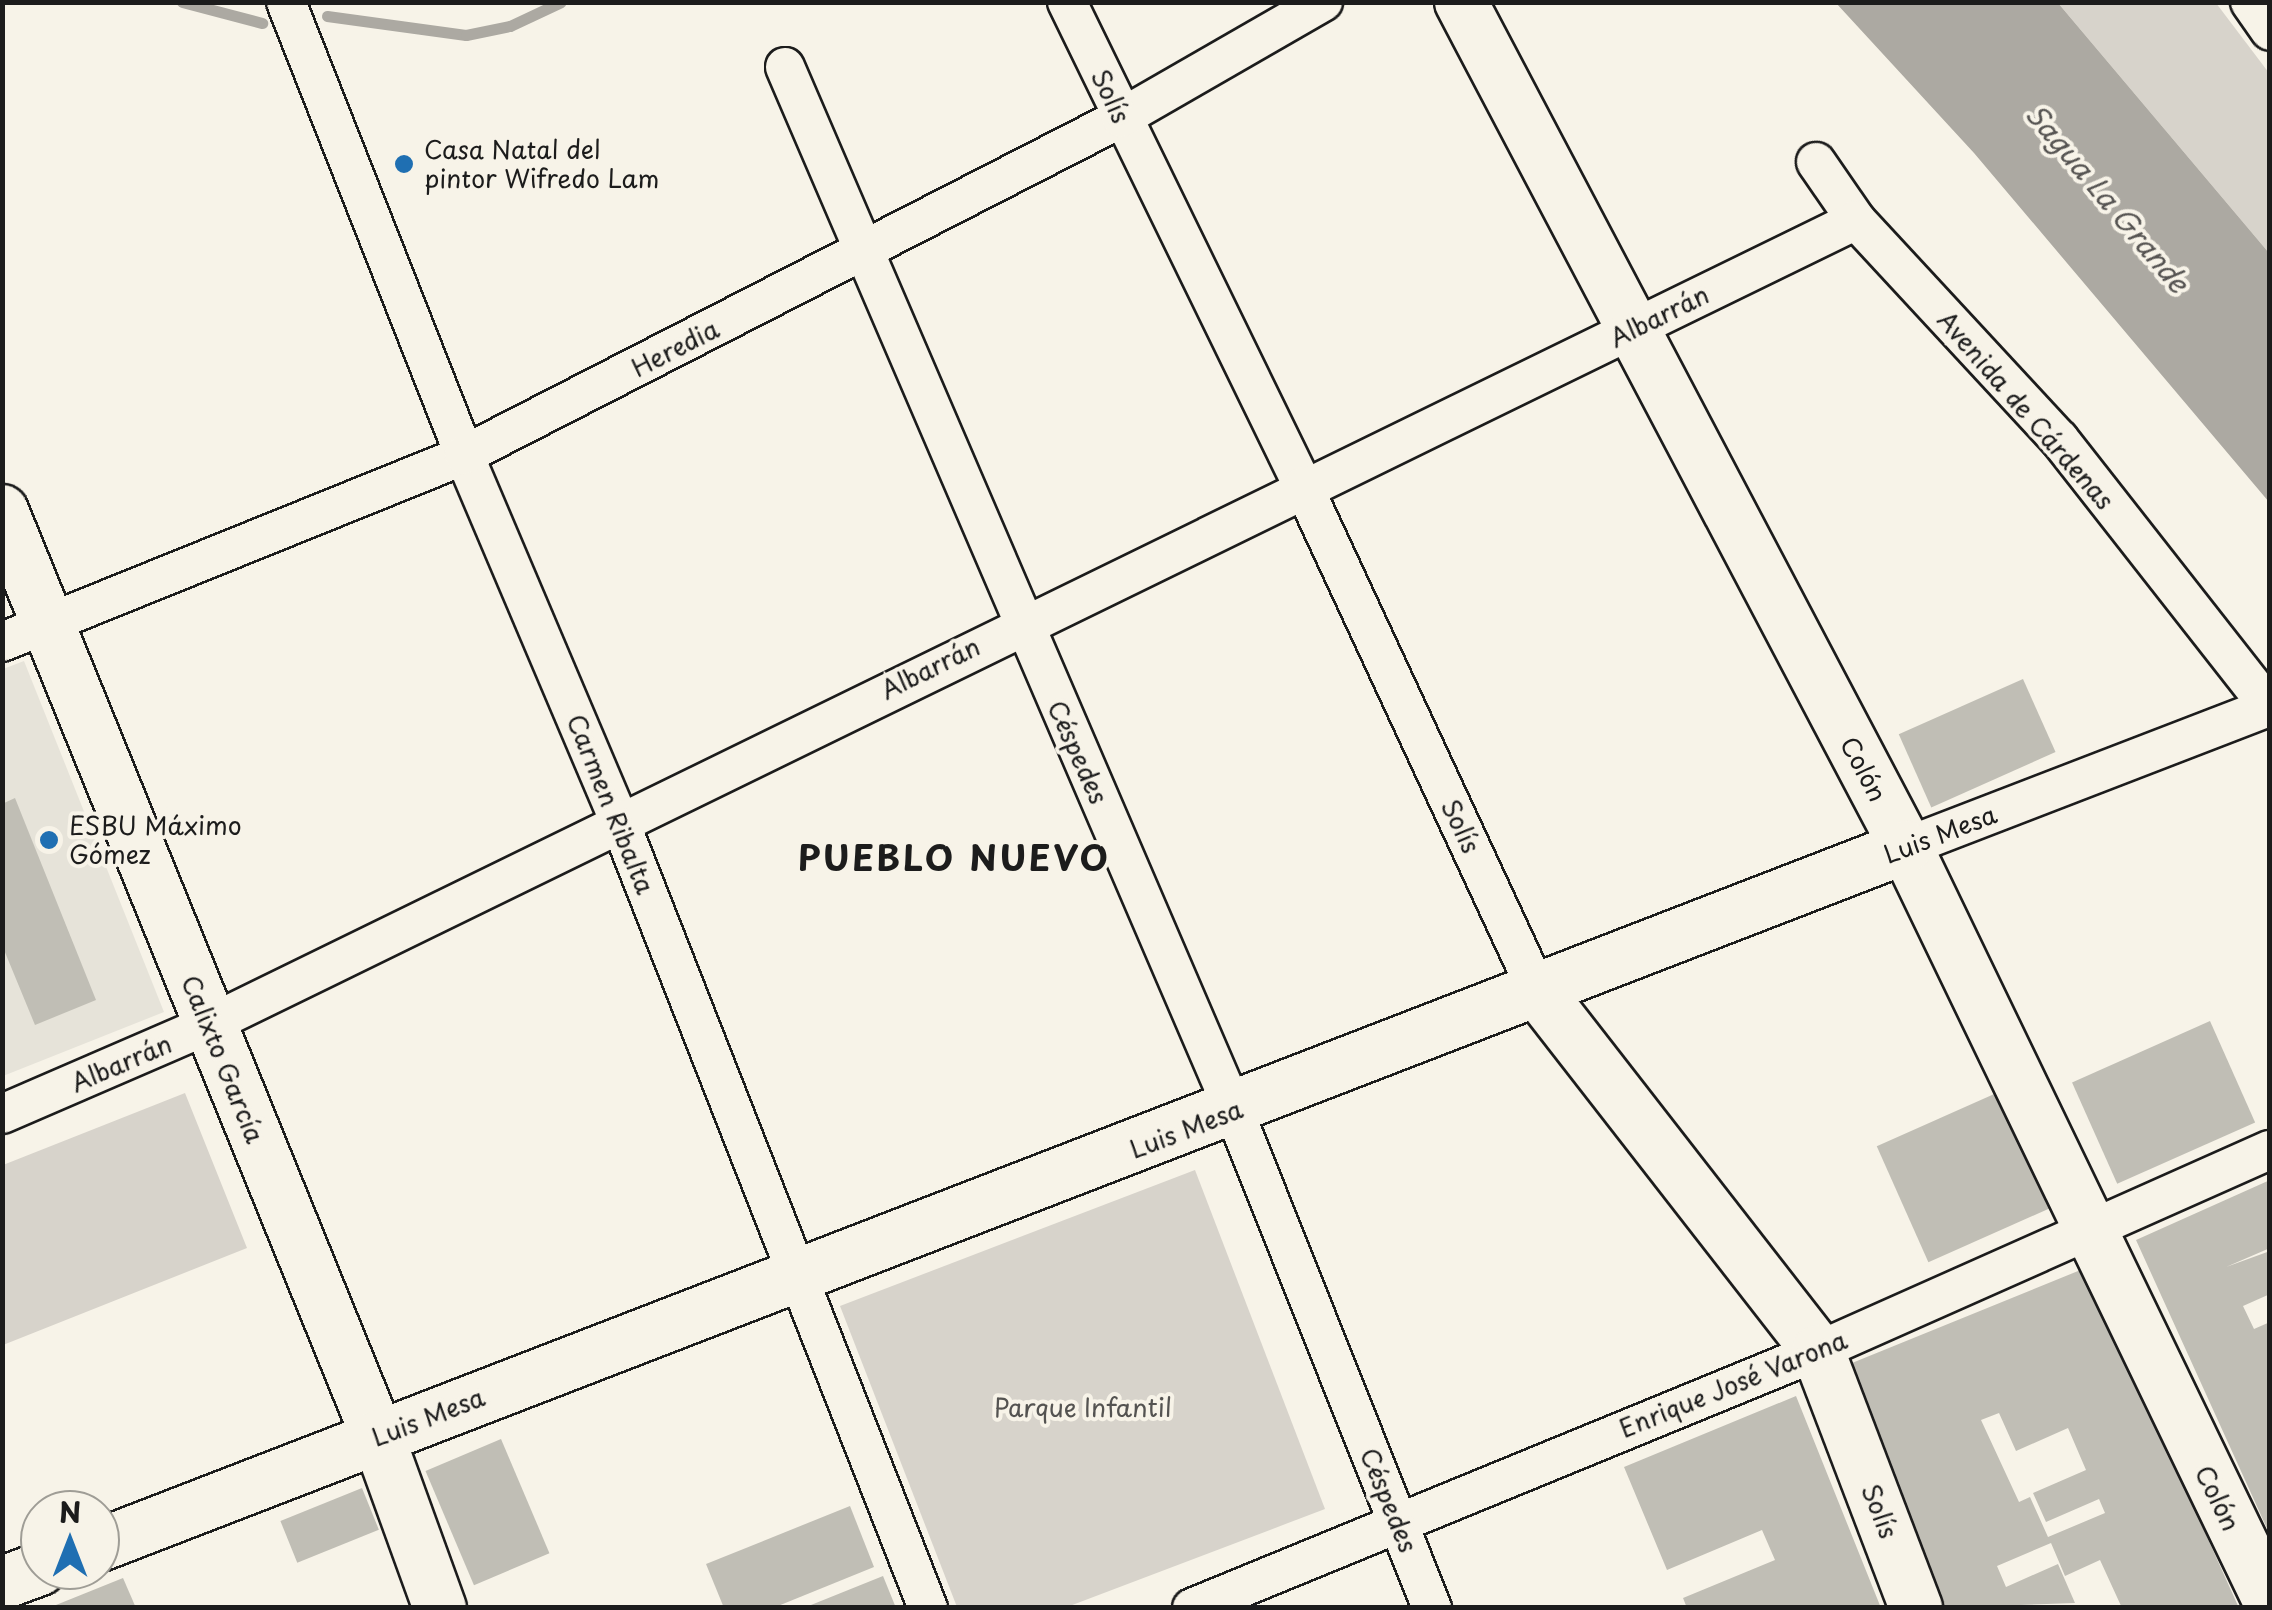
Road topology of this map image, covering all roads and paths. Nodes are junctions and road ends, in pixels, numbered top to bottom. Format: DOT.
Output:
graph roads {
  1 [pos="286,2"];
  2 [pos="1067,2"];
  3 [pos="1323,2"];
  4 [pos="1461,2"];
  5 [pos="2250,2"];
  6 [pos="2270,31"];
  7 [pos="785,67"];
  8 [pos="1121,118"];
  9 [pos="1816,162"];
  10 [pos="1856,220"];
  11 [pos="864,252"];
  12 [pos="1629,331"];
  13 [pos="464,455"];
  14 [pos="1303,486"];
  15 [pos="2,512"];
  16 [pos="1022,624"];
  17 [pos="25,634"];
  18 [pos="2269,708"];
  19 [pos="619,820"];
  20 [pos="1906,847"];
  21 [pos="1537,990"];
  22 [pos="208,1025"];
  23 [pos="1234,1111"];
  24 [pos="2,1114"];
  25 [pos="2270,1150"];
  26 [pos="2087,1232"];
  27 [pos="798,1274"];
  28 [pos="1818,1351"];
  29 [pos="378,1436"];
  30 [pos="1397,1520"];
  31 [pos="120,1537"];
  32 [pos="2270,1602"];
  33 [pos="440,1608"];
  34 [pos="928,1608"];
  35 [pos="1192,1608"];
  36 [pos="1432,1608"];
  37 [pos="1916,1608"];
  1 -- 13 [label="street, Carmen Ribalta"];
  2 -- 8 [label="street, Solís"];
  3 -- 8 [label="street, Heredia"];
  4 -- 12 [label="street, Colón"];
  5 -- 6 [label="street"];
  7 -- 11 [label="street, Céspedes"];
  8 -- 11 [label="street, Heredia"];
  8 -- 14 [label="street, Solís"];
  9 -- 10 [label="street, Avenida de Cárdenas"];
  10 -- 12 [label="street, Albarrán"];
  10 -- 18 [label="street, Avenida de Cárdenas"];
  11 -- 13 [label="street, Heredia"];
  11 -- 16 [label="street, Céspedes"];
  12 -- 14 [label="street, Albarrán"];
  12 -- 20 [label="street, Colón"];
  13 -- 17 [label="street, Heredia"];
  13 -- 19 [label="street, Carmen Ribalta"];
  14 -- 16 [label="street, Albarrán"];
  14 -- 21 [label="street, Solís"];
  15 -- 17 [label="street, Calixto García"];
  16 -- 19 [label="street, Albarrán"];
  16 -- 23 [label="street, Céspedes"];
  17 -- 22 [label="street, Calixto García"];
  18 -- 20 [label="street, Luis Mesa"];
  19 -- 22 [label="street, Albarrán"];
  19 -- 27 [label="street, Carmen Ribalta"];
  20 -- 21 [label="street, Luis Mesa"];
  20 -- 26 [label="street, Colón"];
  21 -- 23 [label="street, Luis Mesa"];
  21 -- 28 [label="street, Solís"];
  22 -- 24 [label="street, Albarrán"];
  22 -- 29 [label="street, Calixto García"];
  23 -- 27 [label="street, Luis Mesa"];
  23 -- 30 [label="street, Céspedes"];
  25 -- 26 [label="street, Enrique José Varona"];
  26 -- 28 [label="street, Enrique José Varona"];
  26 -- 32 [label="street, Colón"];
  27 -- 29 [label="street, Luis Mesa"];
  27 -- 34 [label="street, Carmen Ribalta"];
  28 -- 30 [label="street, Enrique José Varona"];
  28 -- 37 [label="street, Solís"];
  29 -- 31 [label="street, Luis Mesa"];
  29 -- 33 [label="street, Calixto García"];
  30 -- 35 [label="street, Enrique José Varona"];
  30 -- 36 [label="street, Céspedes"];
}
